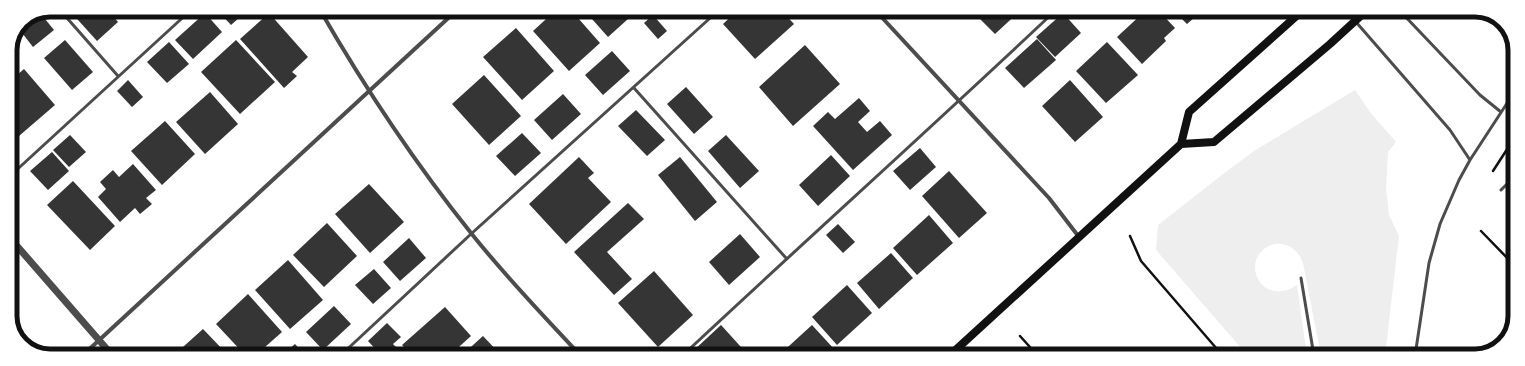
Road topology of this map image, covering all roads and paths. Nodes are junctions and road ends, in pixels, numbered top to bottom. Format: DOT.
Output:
graph roads {
  1 [pos="66,17"];
  2 [pos="183,17"];
  3 [pos="324,17"];
  4 [pos="450,17"];
  5 [pos="711,17"];
  6 [pos="881,17"];
  7 [pos="1049,17"];
  8 [pos="1295,17"];
  9 [pos="1351,17"];
  10 [pos="1359,17"];
  11 [pos="1406,17"];
  12 [pos="1355,21"];
  13 [pos="118,76"];
  14 [pos="634,88"];
  15 [pos="370,92"];
  16 [pos="958,101"];
  17 [pos="1508,102"];
  18 [pos="1501,112"];
  19 [pos="1181,144"];
  20 [pos="1508,147"];
  21 [pos="1470,160"];
  22 [pos="17,170"];
  23 [pos="1493,172"];
  24 [pos="1508,183"];
  25 [pos="1501,190"];
  26 [pos="1481,231"];
  27 [pos="471,234"];
  28 [pos="1130,236"];
  29 [pos="1079,237"];
  30 [pos="17,246"];
  31 [pos="786,258"];
  32 [pos="1508,259"];
  33 [pos="1301,278"];
  34 [pos="1020,336"];
  35 [pos="99,340"];
  36 [pos="89,349"];
  37 [pos="107,349"];
  38 [pos="348,349"];
  39 [pos="574,349"];
  40 [pos="689,349"];
  41 [pos="957,349"];
  42 [pos="1032,349"];
  43 [pos="1217,349"];
  44 [pos="1313,349"];
  45 [pos="1417,349"];
  1 -- 13 [label="lane"];
  2 -- 13 [label="lane"];
  3 -- 15 [label="street"];
  4 -- 15 [label="street"];
  5 -- 14 [label="lane"];
  6 -- 16 [label="street"];
  7 -- 16 [label="lane"];
  8 -- 19 [label="main road"];
  9 -- 12 [label="street"];
  10 -- 12 [label="main road"];
  11 -- 18 [label="lane"];
  12 -- 19 [label="main road"];
  12 -- 21 [label="lane"];
  13 -- 22 [label="lane"];
  14 -- 27 [label="lane"];
  14 -- 31 [label="lane"];
  15 -- 27 [label="street"];
  15 -- 35 [label="street"];
  16 -- 29 [label="street"];
  16 -- 31 [label="lane"];
  17 -- 18 [label="lane"];
  18 -- 21 [label="lane"];
  19 -- 29 [label="main road"];
  20 -- 23 [label="path"];
  21 -- 45 [label="lane"];
  24 -- 25 [label="lane"];
  26 -- 32 [label="path"];
  27 -- 38 [label="lane"];
  27 -- 39 [label="street"];
  28 -- 43 [label="path"];
  29 -- 41 [label="main road"];
  30 -- 35 [label="street"];
  31 -- 40 [label="lane"];
  33 -- 44 [label="lane"];
  34 -- 42 [label="path"];
  35 -- 36 [label="street"];
  35 -- 37 [label="street"];
}
